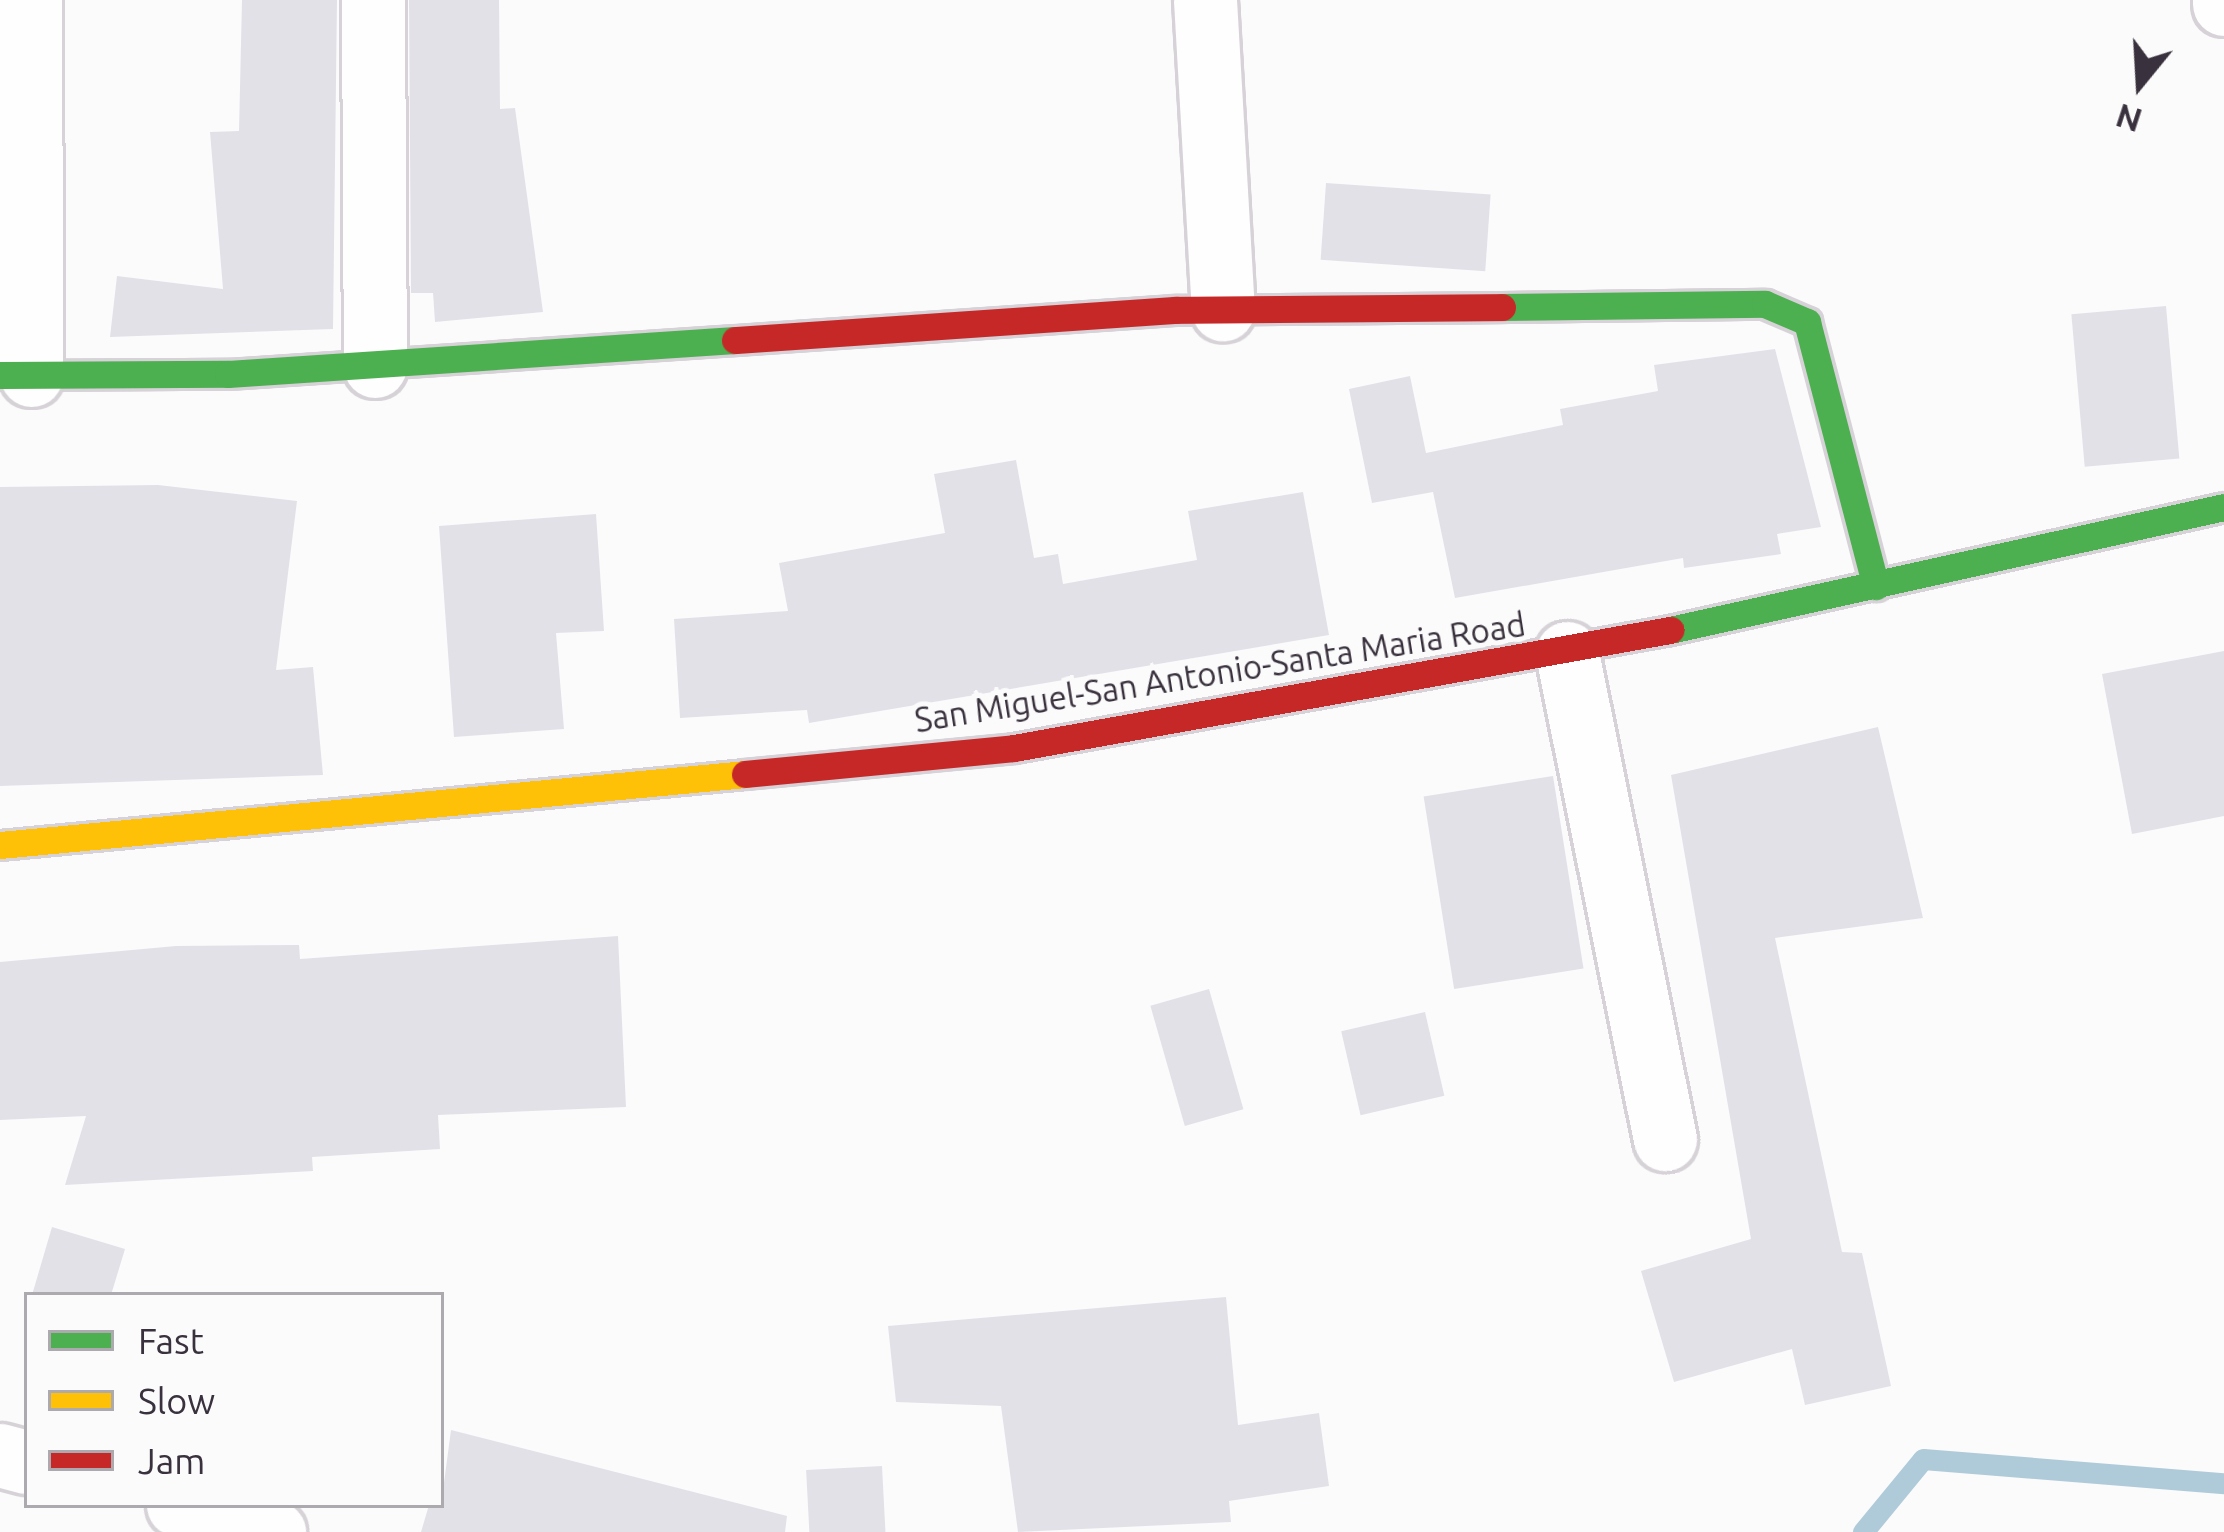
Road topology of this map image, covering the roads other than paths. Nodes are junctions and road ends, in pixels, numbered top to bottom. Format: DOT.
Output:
graph roads {
  1 [pos="30,0"];
  2 [pos="373,0"];
  3 [pos="1205,0"];
  4 [pos="1222,309"];
  5 [pos="375,366"];
  6 [pos="16,375"];
  7 [pos="2224,507"];
  8 [pos="1876,586"];
  9 [pos="1567,652"];
  10 [pos="0,845"];
  11 [pos="1665,1139"];
  12 [pos="189,1508"];
  13 [pos="274,1532"];
  1 -- 6 [label="street"];
  2 -- 5 [label="street"];
  3 -- 4 [label="street"];
  4 -- 5 [label="street"];
  4 -- 8 [label="street"];
  5 -- 6 [label="street"];
  7 -- 8 [label="street, San Miguel-San Antonio-Santa Maria Road"];
  8 -- 9 [label="street, San Miguel-San Antonio-Santa Maria Road"];
  9 -- 10 [label="street, San Miguel-San Antonio-Santa Maria Road"];
  9 -- 11 [label="street"];
  12 -- 13 [label="street"];
}
